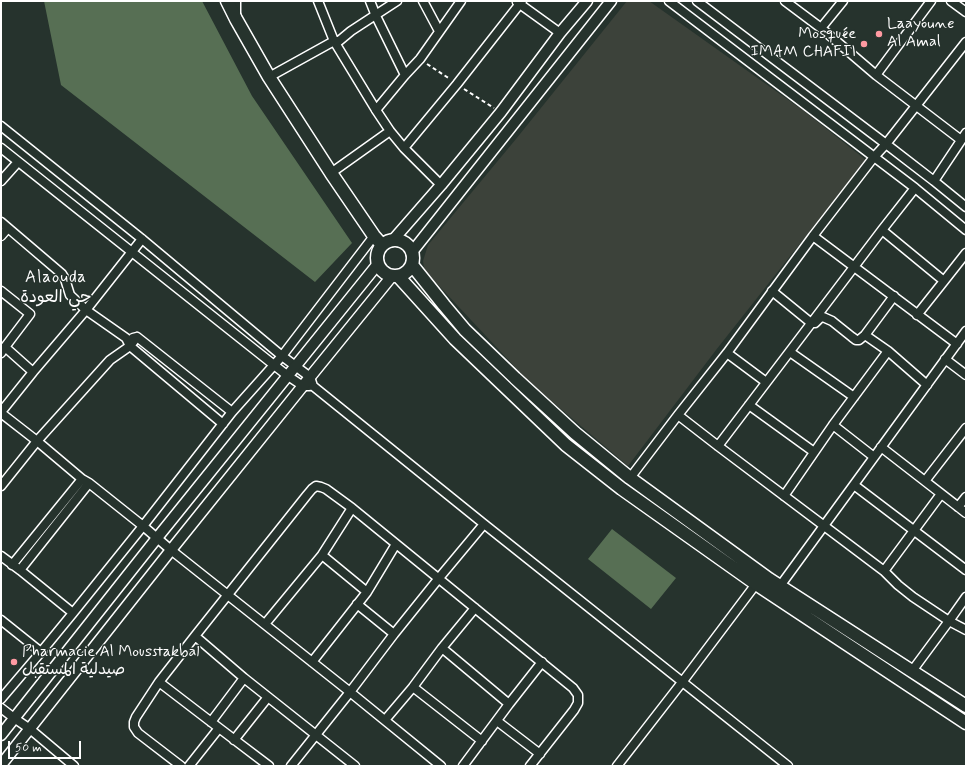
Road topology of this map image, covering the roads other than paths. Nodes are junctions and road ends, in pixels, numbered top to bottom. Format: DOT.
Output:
graph roads {
  1 [pos="227,1"];
  2 [pos="236,1"];
  3 [pos="318,1"];
  4 [pos="370,1"];
  5 [pos="397,1"];
  6 [pos="423,1"];
  7 [pos="461,1"];
  8 [pos="586,1"];
  9 [pos="611,1"];
  10 [pos="669,1"];
  11 [pos="697,1"];
  12 [pos="843,1"];
  13 [pos="931,1"];
  14 [pos="951,1"];
  15 [pos="520,2"];
  16 [pos="788,2"];
  17 [pos="966,12"];
  18 [pos="376,16"];
  19 [pos="236,20"];
  20 [pos="820,28"];
  21 [pos="439,31"];
  22 [pos="560,33"];
  23 [pos="334,41"];
  24 [pos="966,42"];
  25 [pos="405,75"];
  26 [pos="876,75"];
  27 [pos="269,77"];
  28 [pos="916,106"];
  29 [pos="376,110"];
  30 [pos="1,126"];
  31 [pos="390,131"];
  32 [pos="966,133"];
  33 [pos="961,140"];
  34 [pos="886,144"];
  35 [pos="1,148"];
  36 [pos="404,148"];
  37 [pos="874,157"];
  38 [pos="18,162"];
  39 [pos="330,173"];
  40 [pos="1,181"];
  41 [pos="934,181"];
  42 [pos="441,185"];
  43 [pos="915,188"];
  44 [pos="966,207"];
  45 [pos="1,222"];
  46 [pos="8,228"];
  47 [pos="882,230"];
  48 [pos="966,230"];
  49 [pos="1,236"];
  50 [pos="813,236"];
  51 [pos="142,239"];
  52 [pos="378,240"];
  53 [pos="393,240"];
  54 [pos="132,252"];
  55 [pos="412,252"];
  56 [pos="966,253"];
  57 [pos="378,265"];
  58 [pos="412,265"];
  59 [pos="855,266"];
  60 [pos="395,276"];
  61 [pos="944,281"];
  62 [pos="1,291"];
  63 [pos="772,291"];
  64 [pos="894,296"];
  65 [pos="86,310"];
  66 [pos="917,315"];
  67 [pos="812,323"];
  68 [pos="966,331"];
  69 [pos="865,335"];
  70 [pos="138,337"];
  71 [pos="126,338"];
  72 [pos="957,344"];
  73 [pos="130,346"];
  74 [pos="3,350"];
  75 [pos="888,351"];
  76 [pos="790,352"];
  77 [pos="727,353"];
  78 [pos="282,356"];
  79 [pos="945,359"];
  80 [pos="274,365"];
  81 [pos="296,367"];
  82 [pos="33,372"];
  83 [pos="966,375"];
  84 [pos="288,376"];
  85 [pos="312,382"];
  86 [pos="766,382"];
  87 [pos="927,385"];
  88 [pos="303,386"];
  89 [pos="854,397"];
  90 [pos="749,405"];
  91 [pos="232,412"];
  92 [pos="1,413"];
  93 [pos="678,415"];
  94 [pos="222,424"];
  95 [pos="833,425"];
  96 [pos="966,428"];
  97 [pos="37,441"];
  98 [pos="718,446"];
  99 [pos="881,447"];
  100 [pos="814,452"];
  101 [pos="874,457"];
  102 [pos="630,478"];
  103 [pos="86,481"];
  104 [pos="925,481"];
  105 [pos="854,485"];
  106 [pos="1,486"];
  107 [pos="941,494"];
  108 [pos="784,496"];
  109 [pos="966,497"];
  110 [pos="958,507"];
  111 [pos="352,508"];
  112 [pos="966,513"];
  113 [pos="484,524"];
  114 [pos="824,525"];
  115 [pos="143,526"];
  116 [pos="915,531"];
  117 [pos="157,538"];
  118 [pos="396,544"];
  119 [pos="171,550"];
  120 [pos="322,555"];
  121 [pos="1,556"];
  122 [pos="12,565"];
  123 [pos="20,570"];
  124 [pos="966,570"];
  125 [pos="884,572"];
  126 [pos="438,578"];
  127 [pos="756,584"];
  128 [pos="780,586"];
  129 [pos="367,592"];
  130 [pos="228,595"];
  131 [pos="966,596"];
  132 [pos="357,604"];
  133 [pos="475,608"];
  134 [pos="73,613"];
  135 [pos="1,620"];
  136 [pos="949,621"];
  137 [pos="265,624"];
  138 [pos="966,630"];
  139 [pos="394,634"];
  140 [pos="195,636"];
  141 [pos="442,648"];
  142 [pos="41,652"];
  143 [pos="312,662"];
  144 [pos="542,662"];
  145 [pos="912,671"];
  146 [pos="244,678"];
  147 [pos="160,682"];
  148 [pos="683,682"];
  149 [pos="412,687"];
  150 [pos="350,692"];
  151 [pos="268,697"];
  152 [pos="1,699"];
  153 [pos="509,704"];
  154 [pos="966,706"];
  155 [pos="1,708"];
  156 [pos="14,718"];
  157 [pos="385,720"];
  158 [pos="497,721"];
  159 [pos="211,722"];
  160 [pos="966,723"];
  161 [pos="219,728"];
  162 [pos="30,729"];
  163 [pos="1,735"];
  164 [pos="317,735"];
  165 [pos="234,740"];
  166 [pos="482,741"];
  167 [pos="540,754"];
  168 [pos="1,765"];
  169 [pos="74,766"];
  170 [pos="181,766"];
  171 [pos="189,766"];
  172 [pos="269,766"];
  173 [pos="291,766"];
  174 [pos="355,766"];
  175 [pos="441,766"];
  176 [pos="463,766"];
  177 [pos="530,766"];
  178 [pos="617,766"];
  179 [pos="788,766"];
  1 -- 19 [label="main road"];
  2 -- 19 [label="street"];
  3 -- 23 [label="street"];
  4 -- 18 [label="street"];
  5 -- 18 [label="street"];
  6 -- 21 [label="street"];
  7 -- 21 [label="street"];
  8 -- 22 [label="street"];
  9 -- 55 [label="street"];
  10 -- 37 [label="street"];
  11 -- 34 [label="street"];
  12 -- 20 [label="street"];
  13 -- 26 [label="street"];
  14 -- 17 [label="street"];
  15 -- 22 [label="street"];
  15 -- 36 [label="street"];
  16 -- 20 [label="street"];
  18 -- 23 [label="street"];
  18 -- 25 [label="street"];
  19 -- 27 [label="main road"];
  20 -- 26 [label="street"];
  21 -- 25 [label="street"];
  22 -- 42 [label="street"];
  23 -- 27 [label="street"];
  23 -- 29 [label="street"];
  24 -- 28 [label="street"];
  25 -- 29 [label="street"];
  26 -- 28 [label="street"];
  27 -- 39 [label="main road"];
  28 -- 33 [label="street"];
  28 -- 34 [label="street"];
  29 -- 31 [label="street"];
  30 -- 51 [label="street"];
  31 -- 36 [label="street"];
  31 -- 39 [label="street"];
  32 -- 33 [label="street"];
  33 -- 41 [label="street"];
  34 -- 37 [label="street"];
  34 -- 41 [label="street"];
  35 -- 38 [label="street"];
  36 -- 42 [label="street"];
  37 -- 43 [label="street"];
  37 -- 50 [label="street"];
  38 -- 40 [label="street"];
  38 -- 54 [label="street"];
  39 -- 52 [label="main road"];
  41 -- 44 [label="street"];
  42 -- 53 [label="street"];
  43 -- 47 [label="street"];
  43 -- 48 [label="street"];
  45 -- 46 [label="street"];
  46 -- 49 [label="street"];
  46 -- 65 [label="street"];
  47 -- 59 [label="street"];
  47 -- 61 [label="street"];
  50 -- 59 [label="street"];
  50 -- 63 [label="street"];
  51 -- 54 [label="street"];
  51 -- 78 [label="street"];
  52 -- 53 [label="main road"];
  52 -- 57 [label="main road"];
  52 -- 78 [label="street"];
  53 -- 55 [label="main road"];
  54 -- 65 [label="street"];
  54 -- 80 [label="street"];
  55 -- 58 [label="main road"];
  56 -- 61 [label="street"];
  57 -- 60 [label="main road"];
  57 -- 81 [label="street"];
  58 -- 60 [label="main road"];
  58 -- 102 [label="main road"];
  59 -- 64 [label="street"];
  59 -- 67 [label="street"];
  60 -- 85 [label="street"];
  60 -- 127 [label="main road"];
  61 -- 66 [label="street"];
  62 -- 74 [label="street"];
  63 -- 67 [label="street"];
  63 -- 77 [label="street"];
  64 -- 66 [label="street"];
  64 -- 69 [label="street"];
  65 -- 71 [label="street"];
  65 -- 82 [label="street"];
  66 -- 72 [label="street"];
  67 -- 69 [label="street"];
  67 -- 76 [label="street"];
  68 -- 72 [label="street"];
  69 -- 75 [label="street"];
  70 -- 71 [label="street"];
  70 -- 73 [label="street"];
  70 -- 91 [label="street"];
  71 -- 73 [label="street"];
  72 -- 79 [label="street"];
  73 -- 94 [label="street"];
  73 -- 97 [label="street"];
  74 -- 82 [label="street"];
  75 -- 87 [label="street"];
  75 -- 89 [label="street"];
  76 -- 86 [label="street"];
  76 -- 89 [label="street"];
  77 -- 86 [label="street"];
  77 -- 93 [label="street"];
  78 -- 80 [label="street"];
  78 -- 81 [label="street"];
  79 -- 83 [label="street"];
  79 -- 87 [label="street"];
  80 -- 84 [label="street"];
  80 -- 91 [label="street"];
  81 -- 84 [label="street"];
  81 -- 85 [label="street"];
  82 -- 92 [label="street"];
  84 -- 88 [label="street"];
  84 -- 117 [label="street"];
  85 -- 88 [label="street"];
  85 -- 113 [label="street"];
  86 -- 90 [label="street"];
  87 -- 99 [label="street"];
  88 -- 119 [label="street"];
  89 -- 95 [label="street"];
  90 -- 98 [label="street"];
  90 -- 100 [label="street"];
  91 -- 94 [label="street"];
  92 -- 97 [label="street"];
  93 -- 98 [label="street"];
  93 -- 102 [label="street"];
  94 -- 115 [label="street"];
  95 -- 100 [label="street"];
  95 -- 101 [label="street"];
  96 -- 104 [label="street"];
  97 -- 103 [label="street"];
  97 -- 106 [label="street"];
  98 -- 108 [label="street"];
  99 -- 101 [label="street"];
  99 -- 104 [label="street"];
  100 -- 108 [label="street"];
  101 -- 105 [label="street"];
  102 -- 128 [label="main road"];
  103 -- 115 [label="street"];
  103 -- 122 [label="street"];
  103 -- 123 [label="street"];
  104 -- 107 [label="street"];
  105 -- 114 [label="street"];
  105 -- 116 [label="street"];
  107 -- 110 [label="street"];
  107 -- 116 [label="street"];
  108 -- 114 [label="street"];
  109 -- 110 [label="street"];
  110 -- 112 [label="street"];
  111 -- 118 [label="street"];
  111 -- 120 [label="street"];
  111 -- 130 [label="street"];
  113 -- 126 [label="street"];
  113 -- 148 [label="street"];
  114 -- 125 [label="street"];
  114 -- 128 [label="street"];
  115 -- 117 [label="street"];
  115 -- 134 [label="street"];
  116 -- 124 [label="street"];
  116 -- 125 [label="street"];
  117 -- 119 [label="street"];
  117 -- 156 [label="street"];
  118 -- 126 [label="street"];
  118 -- 129 [label="street"];
  119 -- 130 [label="street"];
  119 -- 162 [label="street"];
  120 -- 129 [label="street"];
  120 -- 137 [label="street"];
  121 -- 122 [label="street"];
  122 -- 123 [label="street"];
  123 -- 134 [label="street"];
  125 -- 136 [label="street"];
  126 -- 133 [label="street"];
  126 -- 139 [label="street"];
  127 -- 148 [label="street"];
  127 -- 160 [label="main road"];
  128 -- 145 [label="main road"];
  129 -- 132 [label="street"];
  130 -- 137 [label="street"];
  130 -- 140 [label="street"];
  131 -- 136 [label="street"];
  132 -- 139 [label="street"];
  132 -- 143 [label="street"];
  133 -- 141 [label="street"];
  133 -- 144 [label="street"];
  134 -- 142 [label="street"];
  135 -- 142 [label="street"];
  136 -- 138 [label="street"];
  136 -- 145 [label="street"];
  137 -- 143 [label="street"];
  139 -- 150 [label="street"];
  140 -- 146 [label="street"];
  140 -- 147 [label="street"];
  141 -- 149 [label="street"];
  141 -- 153 [label="street"];
  142 -- 152 [label="street"];
  143 -- 150 [label="street"];
  144 -- 153 [label="street"];
  144 -- 167 [label="street"];
  145 -- 154 [label="main road"];
  146 -- 151 [label="street"];
  146 -- 159 [label="street"];
  147 -- 159 [label="street"];
  147 -- 170 [label="street"];
  148 -- 178 [label="street"];
  148 -- 179 [label="street"];
  149 -- 157 [label="street"];
  149 -- 166 [label="street"];
  150 -- 157 [label="street"];
  150 -- 164 [label="street"];
  151 -- 164 [label="street"];
  151 -- 165 [label="street"];
  153 -- 158 [label="street"];
  155 -- 156 [label="street"];
  156 -- 162 [label="street"];
  156 -- 163 [label="street"];
  157 -- 175 [label="street"];
  158 -- 166 [label="street"];
  158 -- 167 [label="street"];
  159 -- 161 [label="street"];
  161 -- 165 [label="street"];
  161 -- 171 [label="street"];
  162 -- 168 [label="street"];
  162 -- 169 [label="street"];
  164 -- 173 [label="street"];
  164 -- 174 [label="street"];
  165 -- 172 [label="street"];
  166 -- 176 [label="street"];
  167 -- 177 [label="street"];
}
